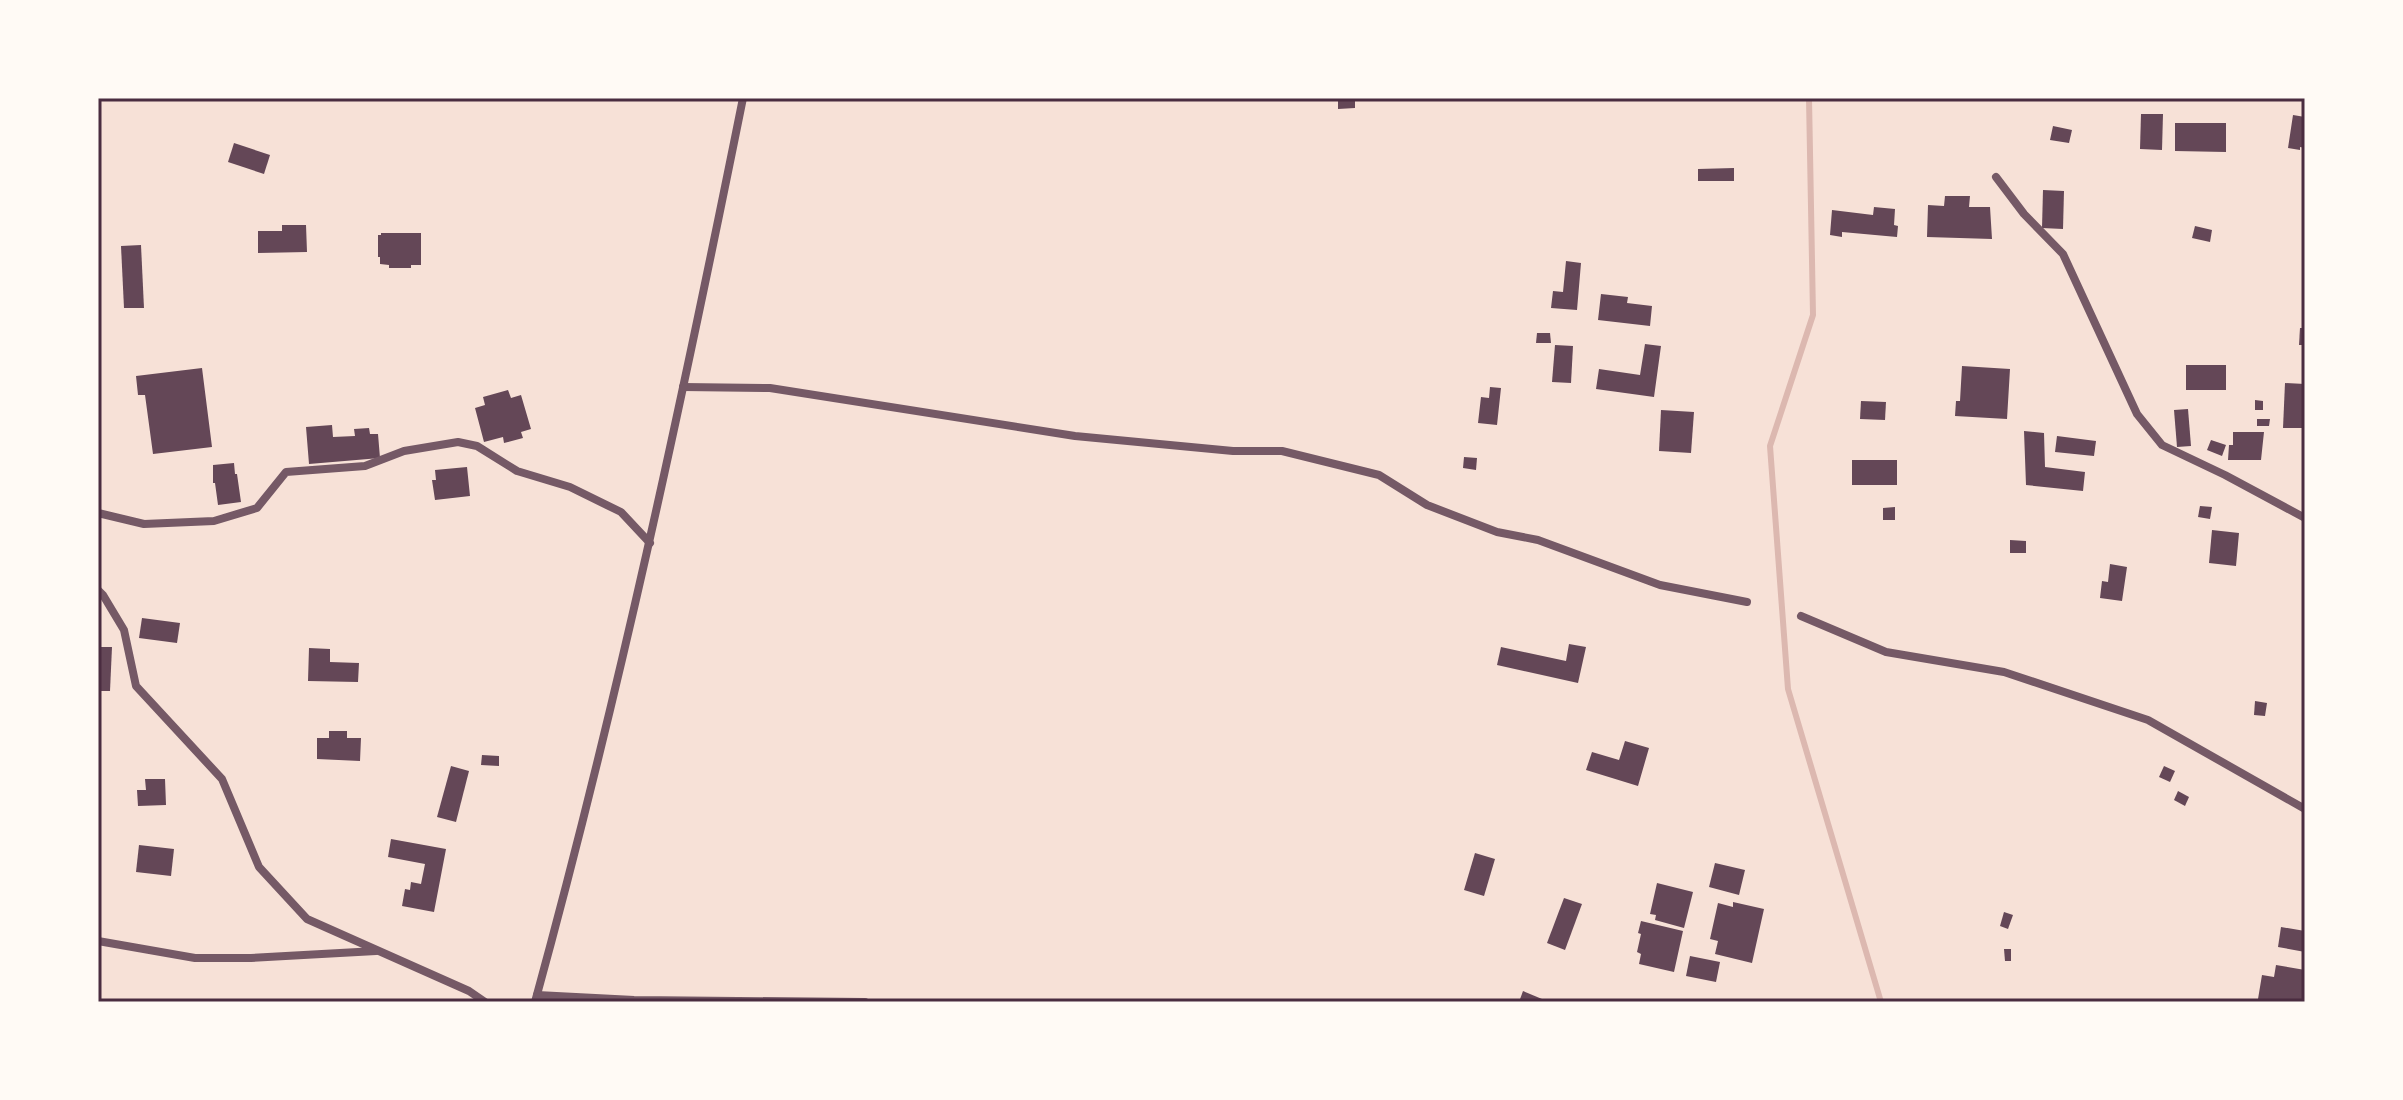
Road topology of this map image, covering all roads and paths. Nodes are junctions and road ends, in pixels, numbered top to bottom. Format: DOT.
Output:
graph roads {
  1 [pos="743,98"];
  2 [pos="1996,177"];
  3 [pos="683,387"];
  4 [pos="98,513"];
  5 [pos="2305,518"];
  6 [pos="650,543"];
  7 [pos="98,590"];
  8 [pos="1747,602"];
  9 [pos="1801,616"];
  10 [pos="2305,809"];
  11 [pos="98,941"];
  12 [pos="378,951"];
  13 [pos="536,998"];
  14 [pos="485,1002"];
  15 [pos="865,1002"];
  1 -- 3 [label="street"];
  2 -- 5 [label="street"];
  3 -- 6 [label="street"];
  3 -- 8 [label="street"];
  4 -- 6 [label="street"];
  6 -- 13 [label="street"];
  7 -- 12 [label="street"];
  9 -- 10 [label="street"];
  11 -- 12 [label="street"];
  12 -- 14 [label="street"];
  13 -- 15 [label="street"];
}
